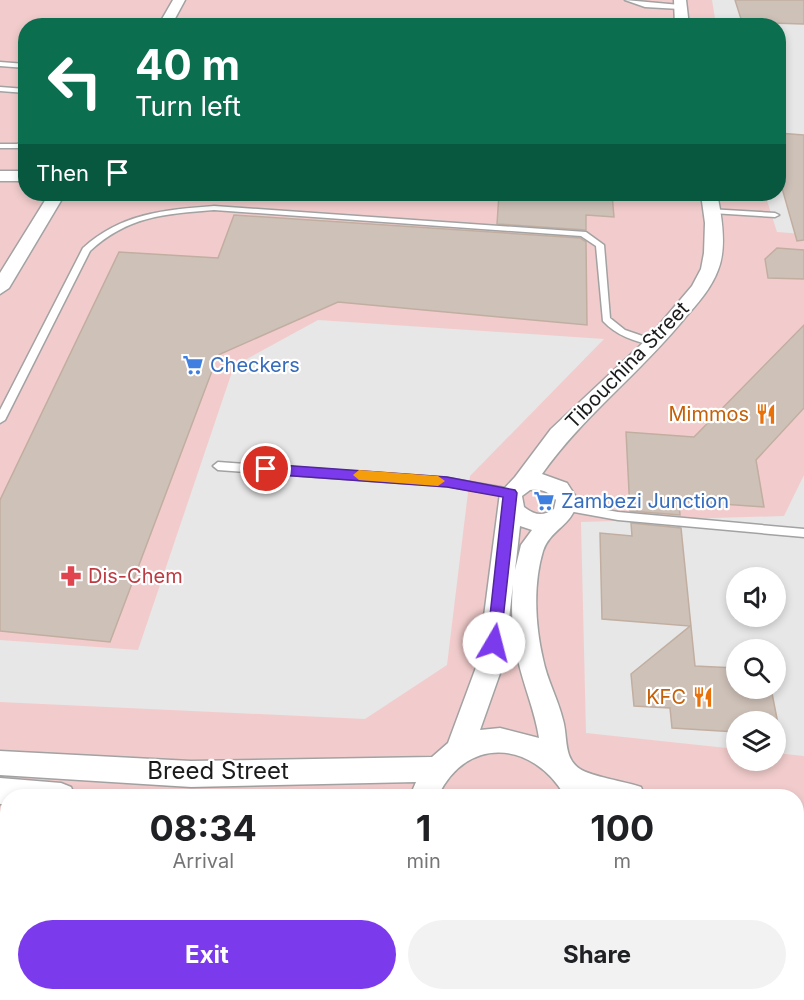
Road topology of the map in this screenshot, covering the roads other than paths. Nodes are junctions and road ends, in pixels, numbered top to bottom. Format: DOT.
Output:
graph roads {
  1 [pos="179,0"];
  2 [pos="628,0"];
  3 [pos="680,3"];
  4 [pos="169,18"];
  5 [pos="681,18"];
  6 [pos="0,64"];
  7 [pos="18,65"];
  8 [pos="0,89"];
  9 [pos="18,90"];
  10 [pos="0,146"];
  11 [pos="18,146"];
  12 [pos="0,176"];
  13 [pos="18,176"];
  14 [pos="53,201"];
  15 [pos="711,202"];
  16 [pos="775,215"];
  17 [pos="0,288"];
  18 [pos="654,343"];
  19 [pos="0,420"];
  20 [pos="559,434"];
  21 [pos="218,466"];
  22 [pos="515,495"];
  23 [pos="559,506"];
  24 [pos="804,533"];
  25 [pos="459,750"];
  26 [pos="0,763"];
  27 [pos="437,769"];
  28 [pos="569,779"];
  29 [pos="427,789"];
  30 [pos="606,789"];
  1 -- 4 [label="street"];
  2 -- 3 [label="lane"];
  3 -- 5 [label="street"];
  6 -- 7 [label="lane"];
  8 -- 9 [label="lane"];
  10 -- 11 [label="lane"];
  12 -- 13 [label="street"];
  14 -- 17 [label="street"];
  15 -- 16 [label="lane"];
  15 -- 18 [label="street, Tibouchina Street"];
  18 -- 19 [label="lane"];
  18 -- 20 [label="street, Tibouchina Street"];
  20 -- 22 [label="street, Tibouchina Street"];
  20 -- 23 [label="street, Tibouchina Street"];
  21 -- 22 [label="lane"];
  22 -- 23 [label="street"];
  22 -- 23 [label="street"];
  22 -- 25 [label="street, Tibouchina Street"];
  23 -- 24 [label="lane"];
  23 -- 28 [label="street"];
  25 -- 27 [label="street"];
  25 -- 28 [label="street"];
  26 -- 27 [label="street, Breed Street"];
  27 -- 29 [label="street"];
  28 -- 30 [label="street"];
}
